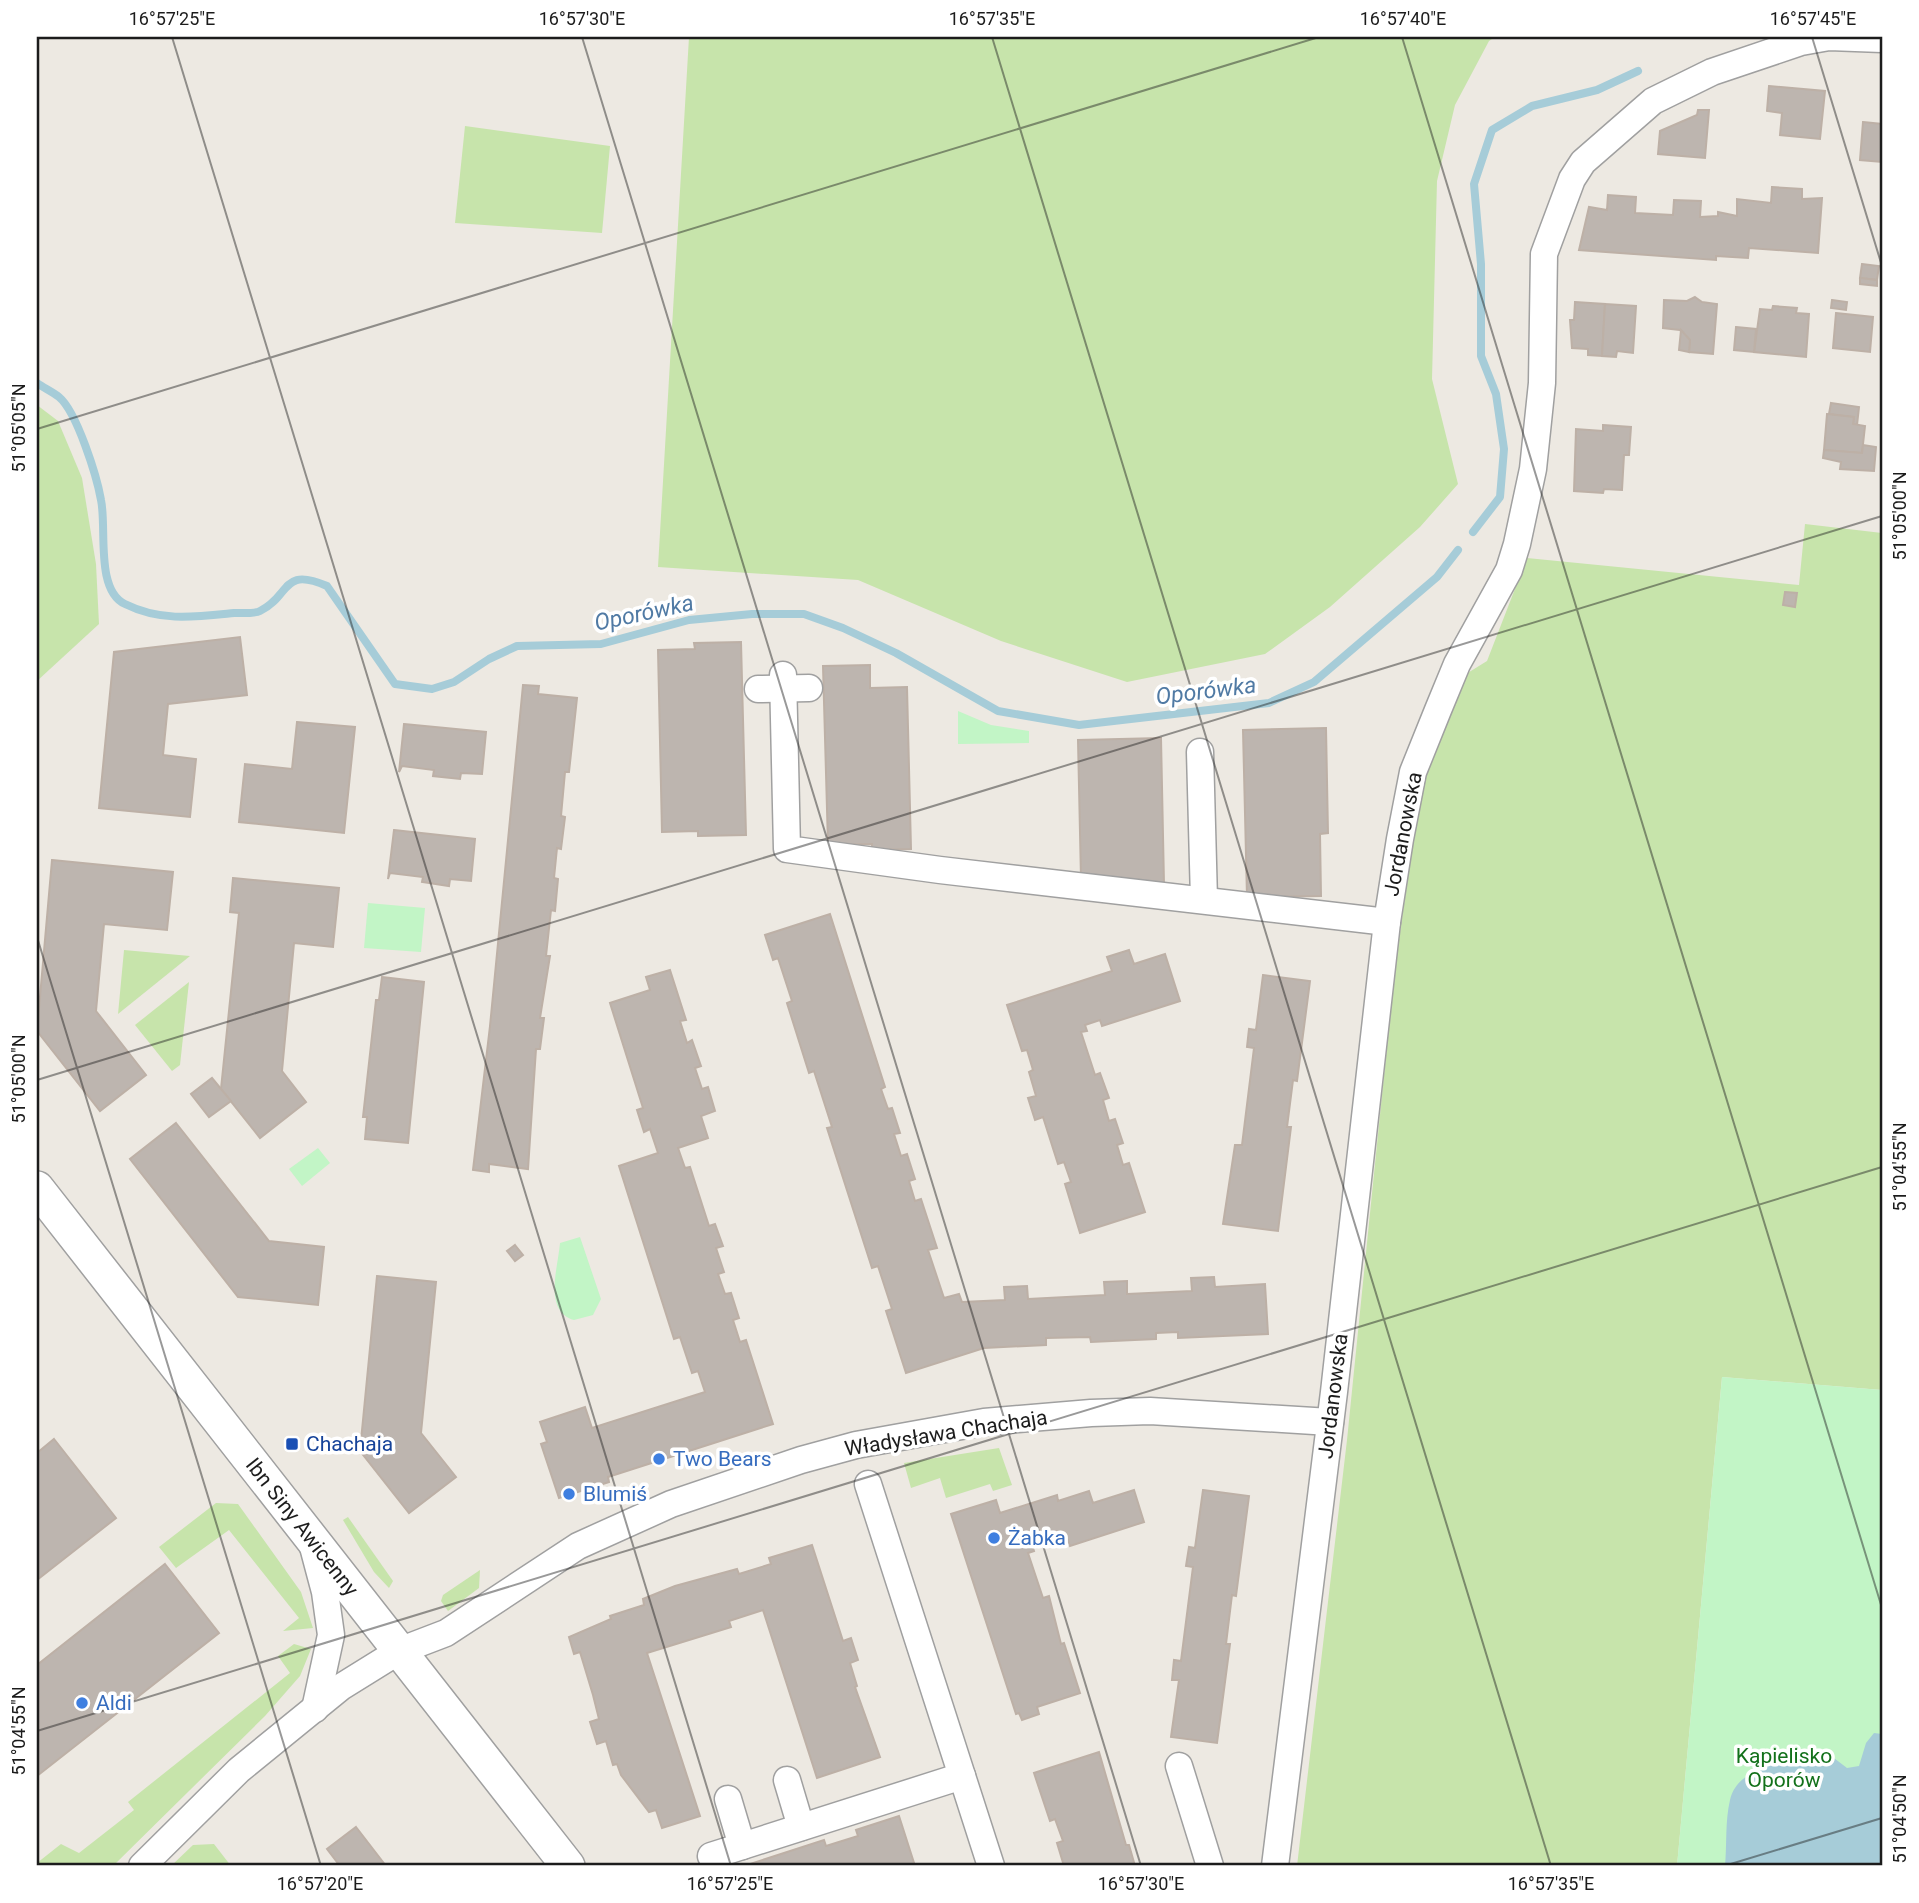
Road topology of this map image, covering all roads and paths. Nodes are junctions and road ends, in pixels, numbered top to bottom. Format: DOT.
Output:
graph roads {
  1 [pos="1882,39"];
  2 [pos="809,688"];
  3 [pos="1200,752"];
  4 [pos="1204,900"];
  5 [pos="1387,922"];
  6 [pos="37,1188"];
  7 [pos="1330,1422"];
  8 [pos="868,1484"];
  9 [pos="311,1538"];
  10 [pos="399,1651"];
  11 [pos="315,1709"];
  12 [pos="1179,1766"];
  13 [pos="962,1776"];
  14 [pos="787,1780"];
  15 [pos="728,1799"];
  16 [pos="801,1827"];
  17 [pos="742,1846"];
  18 [pos="712,1856"];
  19 [pos="142,1866"];
  20 [pos="568,1866"];
  21 [pos="991,1866"];
  22 [pos="1210,1866"];
  23 [pos="1275,1866"];
  1 -- 5 [label="street, Jordanowska"];
  2 -- 4 [label="street"];
  3 -- 4 [label="street"];
  4 -- 5 [label="street"];
  5 -- 7 [label="street, Jordanowska"];
  6 -- 9 [label="street, Ibn Siny Awicenny"];
  7 -- 10 [label="street, Władysława Chachaja"];
  7 -- 23 [label="street, Jordanowska"];
  8 -- 13 [label="street"];
  9 -- 10 [label="street, Ibn Siny Awicenny"];
  9 -- 11 [label="street"];
  10 -- 11 [label="street, Władysława Chachaja"];
  10 -- 20 [label="street, Ibn Siny Awicenny"];
  11 -- 19 [label="street, Władysława Chachaja"];
  12 -- 22 [label="street"];
  13 -- 16 [label="street"];
  13 -- 21 [label="street"];
  14 -- 16 [label="street"];
  15 -- 17 [label="street"];
  16 -- 17 [label="street"];
  17 -- 18 [label="street"];
}
